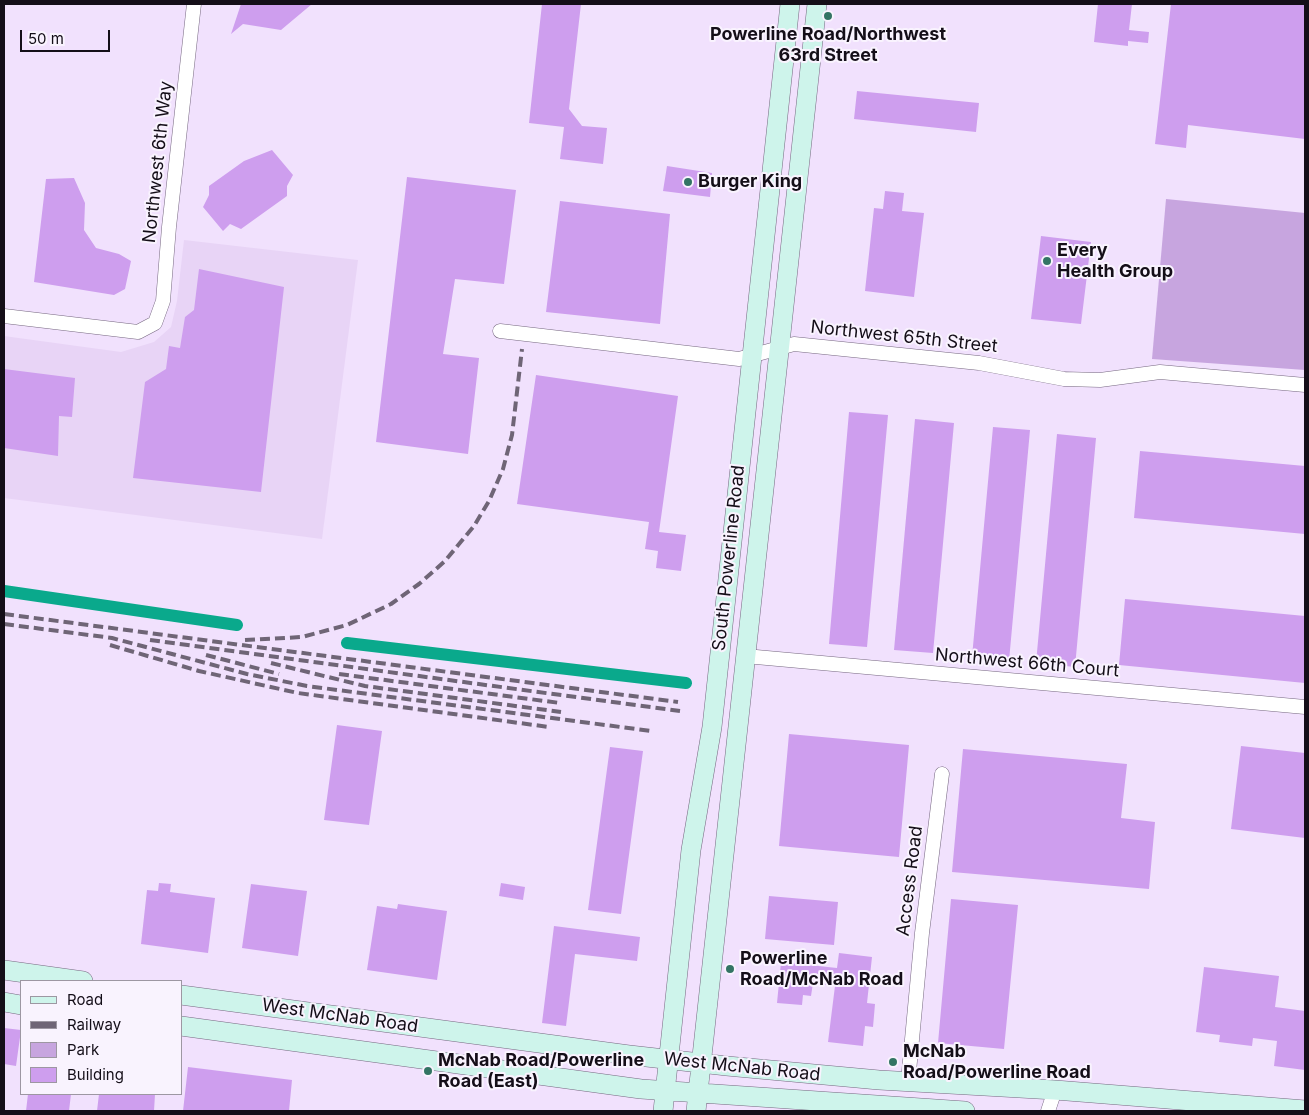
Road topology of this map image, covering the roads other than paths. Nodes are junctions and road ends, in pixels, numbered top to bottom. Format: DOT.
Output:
graph roads {
  1 [pos="194,4"];
  2 [pos="790,4"];
  3 [pos="817,4"];
  4 [pos="4,316"];
  5 [pos="500,331"];
  6 [pos="779,348"];
  7 [pos="751,356"];
  8 [pos="1305,385"];
  9 [pos="745,656"];
  10 [pos="1305,707"];
  11 [pos="942,774"];
  12 [pos="4,970"];
  13 [pos="76,980"];
  14 [pos="182,995"];
  15 [pos="4,1002"];
  16 [pos="20,1005"];
  17 [pos="182,1026"];
  18 [pos="669,1060"];
  19 [pos="701,1063"];
  20 [pos="908,1082"];
  21 [pos="665,1090"];
  22 [pos="1055,1090"];
  23 [pos="698,1092"];
  24 [pos="1305,1110"];
  25 [pos="663,1111"];
  26 [pos="696,1111"];
  27 [pos="965,1111"];
  28 [pos="1048,1111"];
  1 -- 4 [label="street, Northwest 6th Way"];
  2 -- 7 [label="main road, South Powerline Road"];
  3 -- 6 [label="main road, South Powerline Road"];
  5 -- 7 [label="street, Northwest 65th Street"];
  6 -- 7 [label="street, Northwest 65th Street"];
  6 -- 8 [label="street, Northwest 65th Street"];
  6 -- 9 [label="main road, South Powerline Road"];
  7 -- 18 [label="main road, South Powerline Road"];
  9 -- 10 [label="street, Northwest 66th Court"];
  9 -- 19 [label="main road, South Powerline Road"];
  11 -- 20 [label="street, Access Road"];
  12 -- 13 [label="main road"];
  14 -- 18 [label="main road, West McNab Road"];
  15 -- 16 [label="main road"];
  17 -- 21 [label="main road, West McNab Road"];
  18 -- 19 [label="main road, West McNab Road"];
  18 -- 21 [label="main road, South Powerline Road"];
  19 -- 20 [label="main road, West McNab Road"];
  19 -- 23 [label="main road, South Powerline Road"];
  20 -- 22 [label="main road, West McNab Road"];
  21 -- 23 [label="main road, West McNab Road"];
  21 -- 25 [label="main road, South Powerline Road"];
  22 -- 24 [label="main road, West McNab Road"];
  22 -- 28 [label="street"];
  23 -- 26 [label="main road, South Powerline Road"];
  23 -- 27 [label="main road, West McNab Road"];
}
